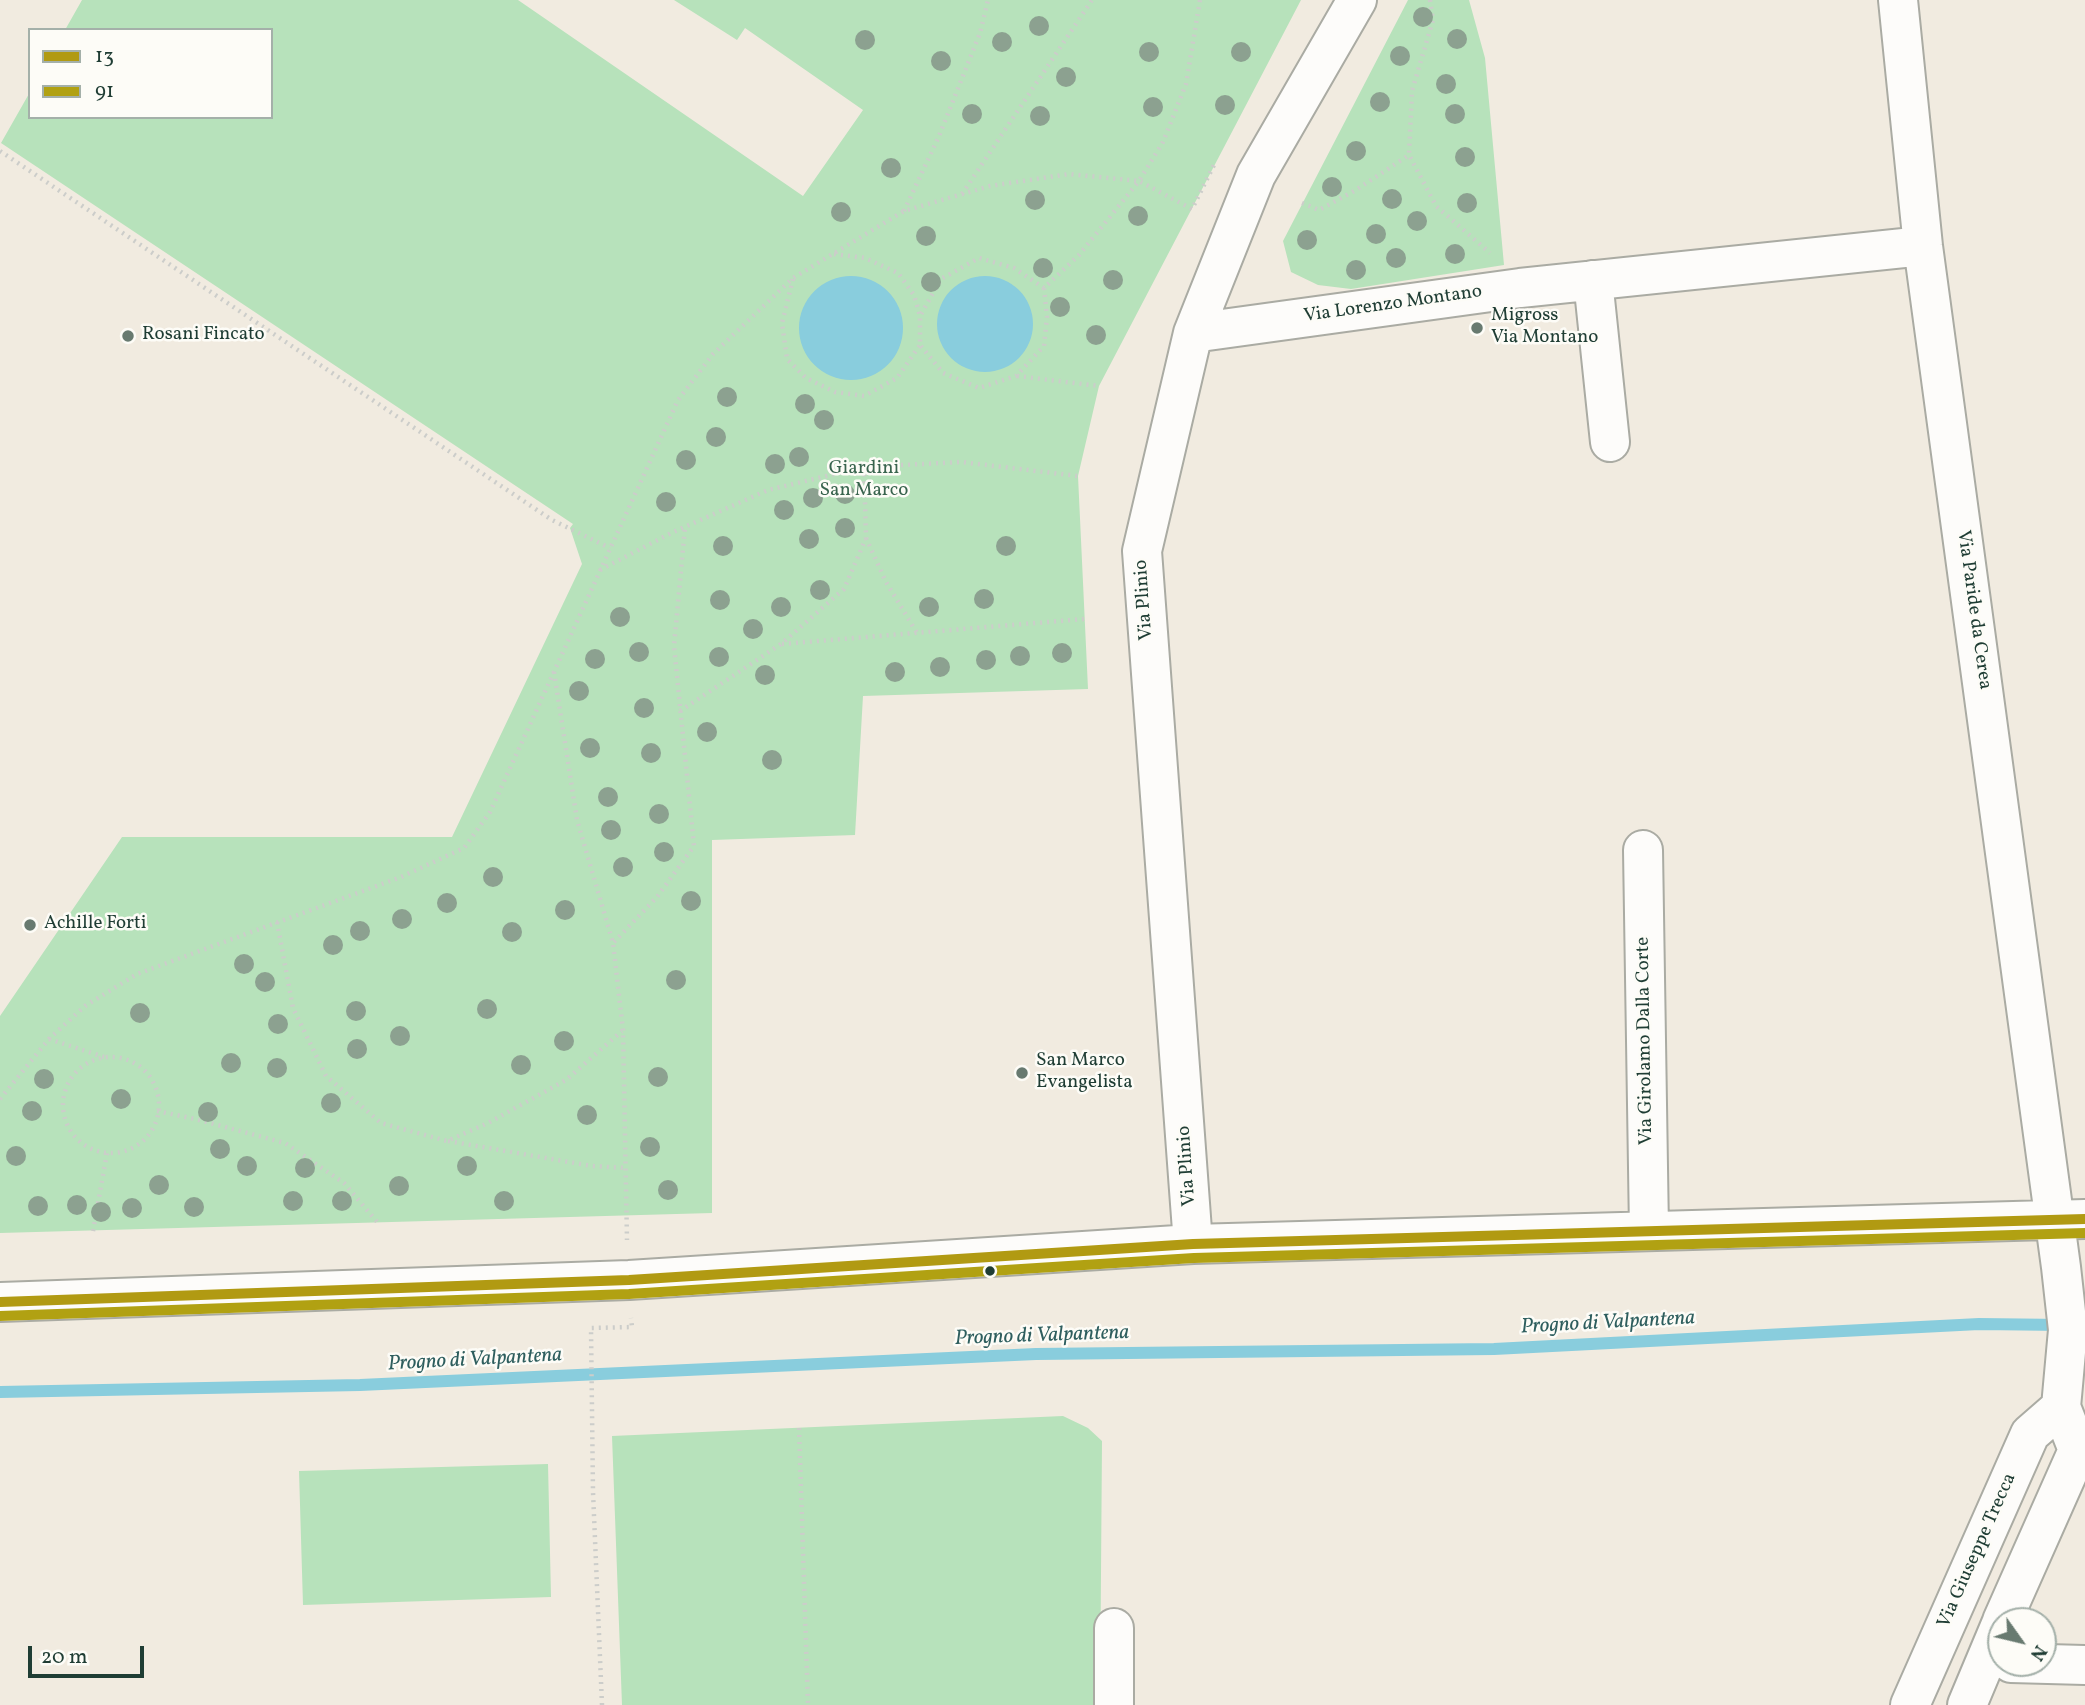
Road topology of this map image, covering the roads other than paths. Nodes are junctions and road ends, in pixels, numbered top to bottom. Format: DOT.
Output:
graph roads {
  1 [pos="1357,0"];
  2 [pos="1898,0"];
  3 [pos="1923,246"];
  4 [pos="1593,280"];
  5 [pos="1193,333"];
  6 [pos="1610,442"];
  7 [pos="1643,850"];
  8 [pos="2070,1219"];
  9 [pos="1648,1231"];
  10 [pos="1194,1244"];
  11 [pos="0,1302"];
  12 [pos="2073,1407"];
  13 [pos="2015,1607"];
  14 [pos="1114,1628"];
  15 [pos="2057,1658"];
  16 [pos="2085,1665"];
  17 [pos="1987,1668"];
  18 [pos="1114,1705"];
  19 [pos="1910,1705"];
  20 [pos="1966,1705"];
  1 -- 5 [label="street, Via Plinio"];
  2 -- 3 [label="street, Via Paride da Cerea"];
  3 -- 4 [label="street, Via Lorenzo Montano"];
  3 -- 8 [label="street, Via Paride da Cerea"];
  4 -- 5 [label="street, Via Lorenzo Montano"];
  4 -- 6 [label="street"];
  5 -- 10 [label="street, Via Plinio"];
  7 -- 9 [label="street, Via Girolamo Dalla Corte"];
  8 -- 9 [label="street"];
  8 -- 12 [label="street"];
  9 -- 10 [label="street"];
  10 -- 11 [label="street"];
  12 -- 13 [label="street"];
  12 -- 19 [label="street, Via Giuseppe Trecca"];
  14 -- 18 [label="street"];
  15 -- 16 [label="street"];
  17 -- 20 [label="street"];
}
